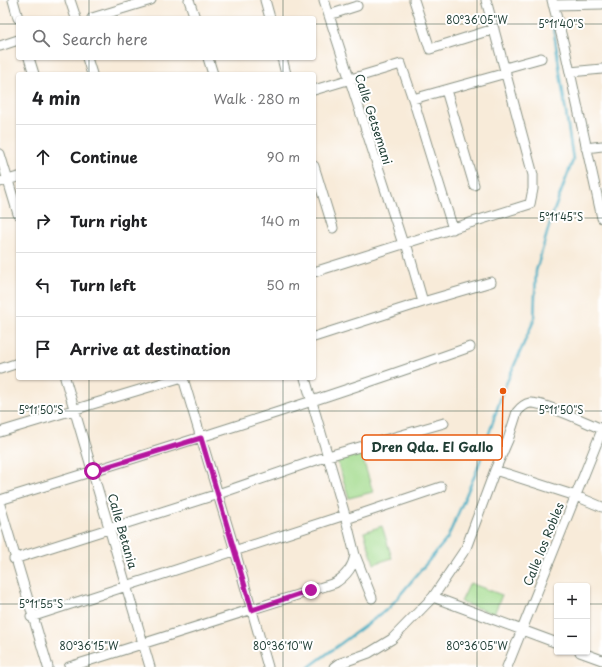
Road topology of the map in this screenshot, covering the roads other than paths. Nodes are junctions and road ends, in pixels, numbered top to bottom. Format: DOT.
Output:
graph roads {
  1 [pos="13,0"];
  2 [pos="70,0"];
  3 [pos="151,0"];
  4 [pos="189,0"];
  5 [pos="265,0"];
  6 [pos="324,0"];
  7 [pos="414,0"];
  8 [pos="486,0"];
  9 [pos="552,2"];
  10 [pos="128,3"];
  11 [pos="602,4"];
  12 [pos="357,6"];
  13 [pos="329,15"];
  14 [pos="17,16"];
  15 [pos="75,16"];
  16 [pos="97,16"];
  17 [pos="194,16"];
  18 [pos="269,16"];
  19 [pos="494,29"];
  20 [pos="16,41"];
  21 [pos="0,46"];
  22 [pos="541,58"];
  23 [pos="30,60"];
  24 [pos="88,60"];
  25 [pos="209,60"];
  26 [pos="282,60"];
  27 [pos="602,69"];
  28 [pos="505,71"];
  29 [pos="33,72"];
  30 [pos="91,72"];
  31 [pos="212,72"];
  32 [pos="286,72"];
  33 [pos="570,72"];
  34 [pos="349,80"];
  35 [pos="316,89"];
  36 [pos="446,90"];
  37 [pos="413,99"];
  38 [pos="602,146"];
  39 [pos="586,148"];
  40 [pos="0,154"];
  41 [pos="316,173"];
  42 [pos="16,178"];
  43 [pos="4,181"];
  44 [pos="474,186"];
  45 [pos="16,209"];
  46 [pos="602,216"];
  47 [pos="333,228"];
  48 [pos="453,229"];
  49 [pos="405,244"];
  50 [pos="316,271"];
  51 [pos="491,282"];
  52 [pos="423,302"];
  53 [pos="316,336"];
  54 [pos="470,347"];
  55 [pos="16,364"];
  56 [pos="0,369"];
  57 [pos="67,380"];
  58 [pos="172,380"];
  59 [pos="184,380"];
  60 [pos="306,380"];
  61 [pos="312,402"];
  62 [pos="75,410"];
  63 [pos="444,422"];
  64 [pos="602,430"];
  65 [pos="0,432"];
  66 [pos="201,438"];
  67 [pos="328,456"];
  68 [pos="495,470"];
  69 [pos="93,471"];
  70 [pos="440,487"];
  71 [pos="218,494"];
  72 [pos="576,496"];
  73 [pos="0,500"];
  74 [pos="0,504"];
  75 [pos="602,507"];
  76 [pos="346,517"];
  77 [pos="109,528"];
  78 [pos="235,551"];
  79 [pos="355,555"];
  80 [pos="16,559"];
  81 [pos="126,586"];
  82 [pos="433,597"];
  83 [pos="372,598"];
  84 [pos="252,610"];
  85 [pos="32,616"];
  86 [pos="521,630"];
  87 [pos="554,643"];
  88 [pos="144,644"];
  89 [pos="588,655"];
  90 [pos="602,660"];
  91 [pos="48,667"];
  92 [pos="69,667"];
  93 [pos="150,667"];
  94 [pos="268,667"];
  95 [pos="334,667"];
  96 [pos="508,667"];
  1 -- 14 [label="street"];
  2 -- 15 [label="street"];
  3 -- 10 [label="street"];
  4 -- 17 [label="street"];
  5 -- 18 [label="street"];
  6 -- 13 [label="street, Calle Getsemani"];
  7 -- 19 [label="street"];
  8 -- 19 [label="street"];
  9 -- 11 [label="street"];
  9 -- 33 [label="street"];
  10 -- 16 [label="street"];
  12 -- 13 [label="street"];
  13 -- 34 [label="street, Calle Getsemani"];
  19 -- 28 [label="street"];
  20 -- 21 [label="street"];
  22 -- 28 [label="street"];
  23 -- 29 [label="street"];
  24 -- 30 [label="street"];
  25 -- 31 [label="street"];
  26 -- 32 [label="street"];
  27 -- 33 [label="street"];
  28 -- 36 [label="street"];
  28 -- 48 [label="street"];
  33 -- 39 [label="street"];
  34 -- 35 [label="street"];
  34 -- 37 [label="street"];
  34 -- 49 [label="street, Calle Getsemani"];
  36 -- 37 [label="street"];
  36 -- 44 [label="street"];
  37 -- 48 [label="street"];
  38 -- 39 [label="street"];
  39 -- 46 [label="street"];
  40 -- 43 [label="street"];
  41 -- 47 [label="street"];
  42 -- 43 [label="street"];
  43 -- 45 [label="street"];
  48 -- 49 [label="street"];
  49 -- 50 [label="street"];
  49 -- 52 [label="street, Calle Getsemani"];
  51 -- 52 [label="street"];
  52 -- 53 [label="street"];
  54 -- 61 [label="street"];
  55 -- 56 [label="street"];
  57 -- 62 [label="street, Calle Betania"];
  58 -- 62 [label="street"];
  59 -- 66 [label="street"];
  60 -- 61 [label="street"];
  61 -- 66 [label="street"];
  61 -- 67 [label="street"];
  62 -- 65 [label="street"];
  62 -- 69 [label="street, Calle Betania"];
  63 -- 67 [label="street"];
  64 -- 68 [label="street"];
  64 -- 72 [label="street, Calle los Robles"];
  66 -- 69 [label="street"];
  66 -- 71 [label="street"];
  67 -- 71 [label="street"];
  67 -- 76 [label="street"];
  68 -- 72 [label="street"];
  68 -- 82 [label="street"];
  69 -- 73 [label="street"];
  69 -- 77 [label="street, Calle Betania"];
  70 -- 76 [label="street"];
  71 -- 77 [label="street"];
  71 -- 78 [label="street"];
  72 -- 75 [label="street"];
  72 -- 86 [label="street, Calle los Robles"];
  74 -- 80 [label="street"];
  76 -- 78 [label="street"];
  76 -- 79 [label="street"];
  77 -- 80 [label="street"];
  77 -- 81 [label="street, Calle Betania"];
  78 -- 81 [label="street"];
  78 -- 84 [label="street"];
  79 -- 83 [label="street"];
  79 -- 84 [label="street"];
  80 -- 85 [label="street"];
  81 -- 85 [label="street"];
  81 -- 88 [label="street, Calle Betania"];
  82 -- 86 [label="street"];
  82 -- 95 [label="street"];
  84 -- 88 [label="street"];
  84 -- 94 [label="street"];
  85 -- 91 [label="street"];
  86 -- 87 [label="street"];
  86 -- 96 [label="street, Calle los Robles"];
  88 -- 92 [label="street"];
  88 -- 93 [label="street, Calle Betania"];
  89 -- 90 [label="street"];
}
